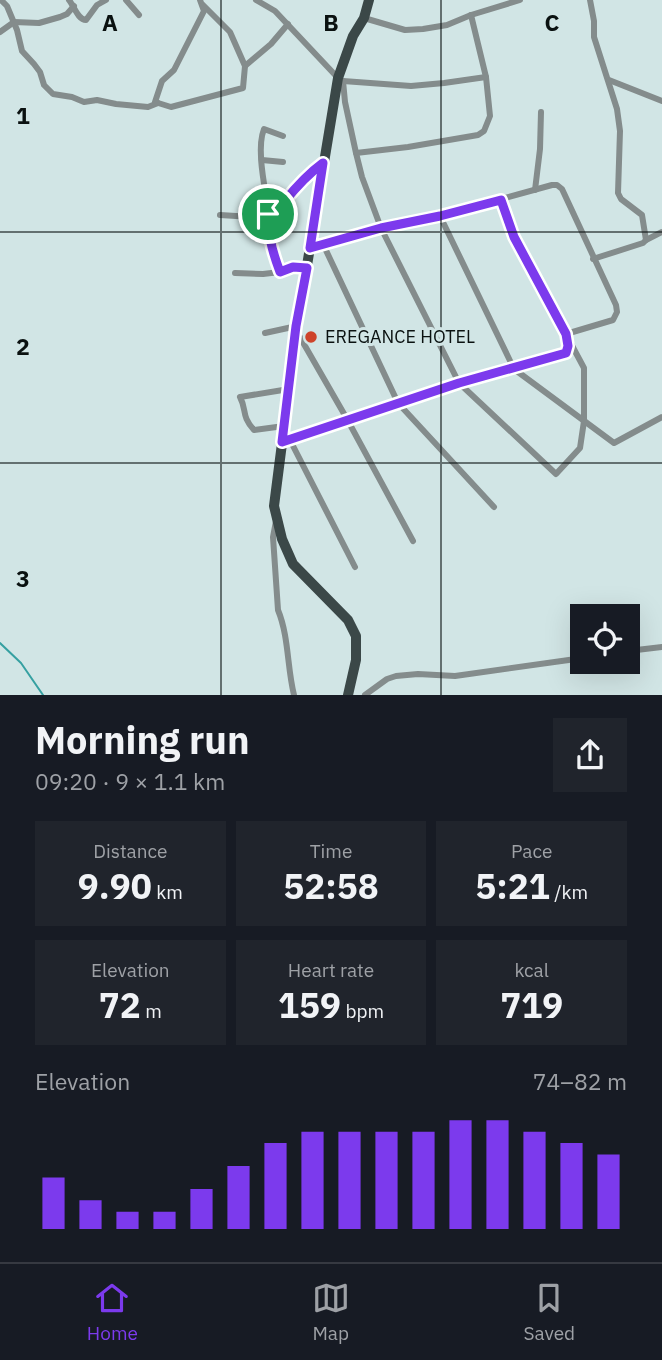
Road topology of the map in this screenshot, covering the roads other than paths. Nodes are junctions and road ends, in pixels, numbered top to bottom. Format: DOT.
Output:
graph roads {
  1 [pos="1,0"];
  2 [pos="69,0"];
  3 [pos="106,0"];
  4 [pos="126,0"];
  5 [pos="256,0"];
  6 [pos="369,0"];
  7 [pos="520,0"];
  8 [pos="590,0"];
  9 [pos="201,2"];
  10 [pos="74,6"];
  11 [pos="139,15"];
  12 [pos="471,15"];
  13 [pos="364,18"];
  14 [pos="14,22"];
  15 [pos="288,24"];
  16 [pos="0,32"];
  17 [pos="245,66"];
  18 [pos="486,77"];
  19 [pos="341,79"];
  20 [pos="609,80"];
  21 [pos="662,101"];
  22 [pos="158,103"];
  23 [pos="541,112"];
  24 [pos="283,136"];
  25 [pos="356,153"];
  26 [pos="262,160"];
  27 [pos="283,162"];
  28 [pos="323,163"];
  29 [pos="535,190"];
  30 [pos="501,200"];
  31 [pos="220,215"];
  32 [pos="268,216"];
  33 [pos="440,216"];
  34 [pos="381,228"];
  35 [pos="662,232"];
  36 [pos="646,240"];
  37 [pos="323,244"];
  38 [pos="310,248"];
  39 [pos="593,259"];
  40 [pos="307,268"];
  41 [pos="280,272"];
  42 [pos="235,273"];
  43 [pos="296,328"];
  44 [pos="265,333"];
  45 [pos="566,334"];
  46 [pos="514,369"];
  47 [pos="459,383"];
  48 [pos="289,389"];
  49 [pos="398,403"];
  50 [pos="662,417"];
  51 [pos="347,419"];
  52 [pos="584,421"];
  53 [pos="284,426"];
  54 [pos="286,441"];
  55 [pos="494,507"];
  56 [pos="276,520"];
  57 [pos="413,541"];
  58 [pos="355,568"];
  59 [pos="662,647"];
  60 [pos="640,650"];
  61 [pos="570,660"];
  62 [pos="294,695"];
  63 [pos="348,695"];
  64 [pos="365,695"];
  1 -- 14 [label="street"];
  2 -- 10 [label="street"];
  3 -- 10 [label="street"];
  4 -- 11 [label="street"];
  5 -- 15 [label="street"];
  6 -- 13 [label="main road"];
  7 -- 12 [label="street"];
  8 -- 20 [label="street"];
  9 -- 17 [label="street"];
  9 -- 22 [label="street"];
  10 -- 14 [label="street"];
  12 -- 13 [label="street"];
  12 -- 18 [label="street"];
  13 -- 19 [label="main road"];
  14 -- 16 [label="street"];
  14 -- 22 [label="street"];
  15 -- 17 [label="street"];
  15 -- 19 [label="street"];
  17 -- 22 [label="street"];
  18 -- 19 [label="street"];
  18 -- 25 [label="street"];
  19 -- 25 [label="street"];
  19 -- 28 [label="main road"];
  20 -- 21 [label="street"];
  20 -- 36 [label="street"];
  23 -- 29 [label="street"];
  24 -- 26 [label="street"];
  25 -- 34 [label="street"];
  26 -- 27 [label="street"];
  26 -- 32 [label="street"];
  28 -- 32 [label="street"];
  28 -- 38 [label="main road"];
  29 -- 30 [label="street"];
  29 -- 39 [label="street"];
  30 -- 33 [label="street"];
  30 -- 45 [label="street"];
  31 -- 32 [label="street"];
  32 -- 41 [label="street"];
  33 -- 34 [label="street"];
  33 -- 46 [label="street"];
  34 -- 37 [label="street"];
  34 -- 47 [label="street"];
  35 -- 36 [label="street"];
  36 -- 39 [label="street"];
  37 -- 38 [label="street"];
  37 -- 49 [label="street"];
  38 -- 40 [label="main road"];
  39 -- 45 [label="street"];
  40 -- 41 [label="street"];
  40 -- 43 [label="main road"];
  41 -- 42 [label="street"];
  43 -- 44 [label="street"];
  43 -- 48 [label="main road"];
  43 -- 51 [label="street"];
  45 -- 46 [label="street"];
  45 -- 52 [label="street"];
  46 -- 47 [label="street"];
  46 -- 52 [label="street"];
  47 -- 49 [label="street"];
  47 -- 52 [label="street"];
  48 -- 53 [label="main road"];
  48 -- 53 [label="street"];
  49 -- 51 [label="street"];
  49 -- 55 [label="street"];
  50 -- 52 [label="street"];
  51 -- 54 [label="street"];
  51 -- 57 [label="street"];
  53 -- 54 [label="main road"];
  54 -- 56 [label="main road"];
  54 -- 58 [label="street"];
  56 -- 62 [label="street"];
  56 -- 63 [label="main road"];
  59 -- 60 [label="street"];
  61 -- 64 [label="street"];
}
